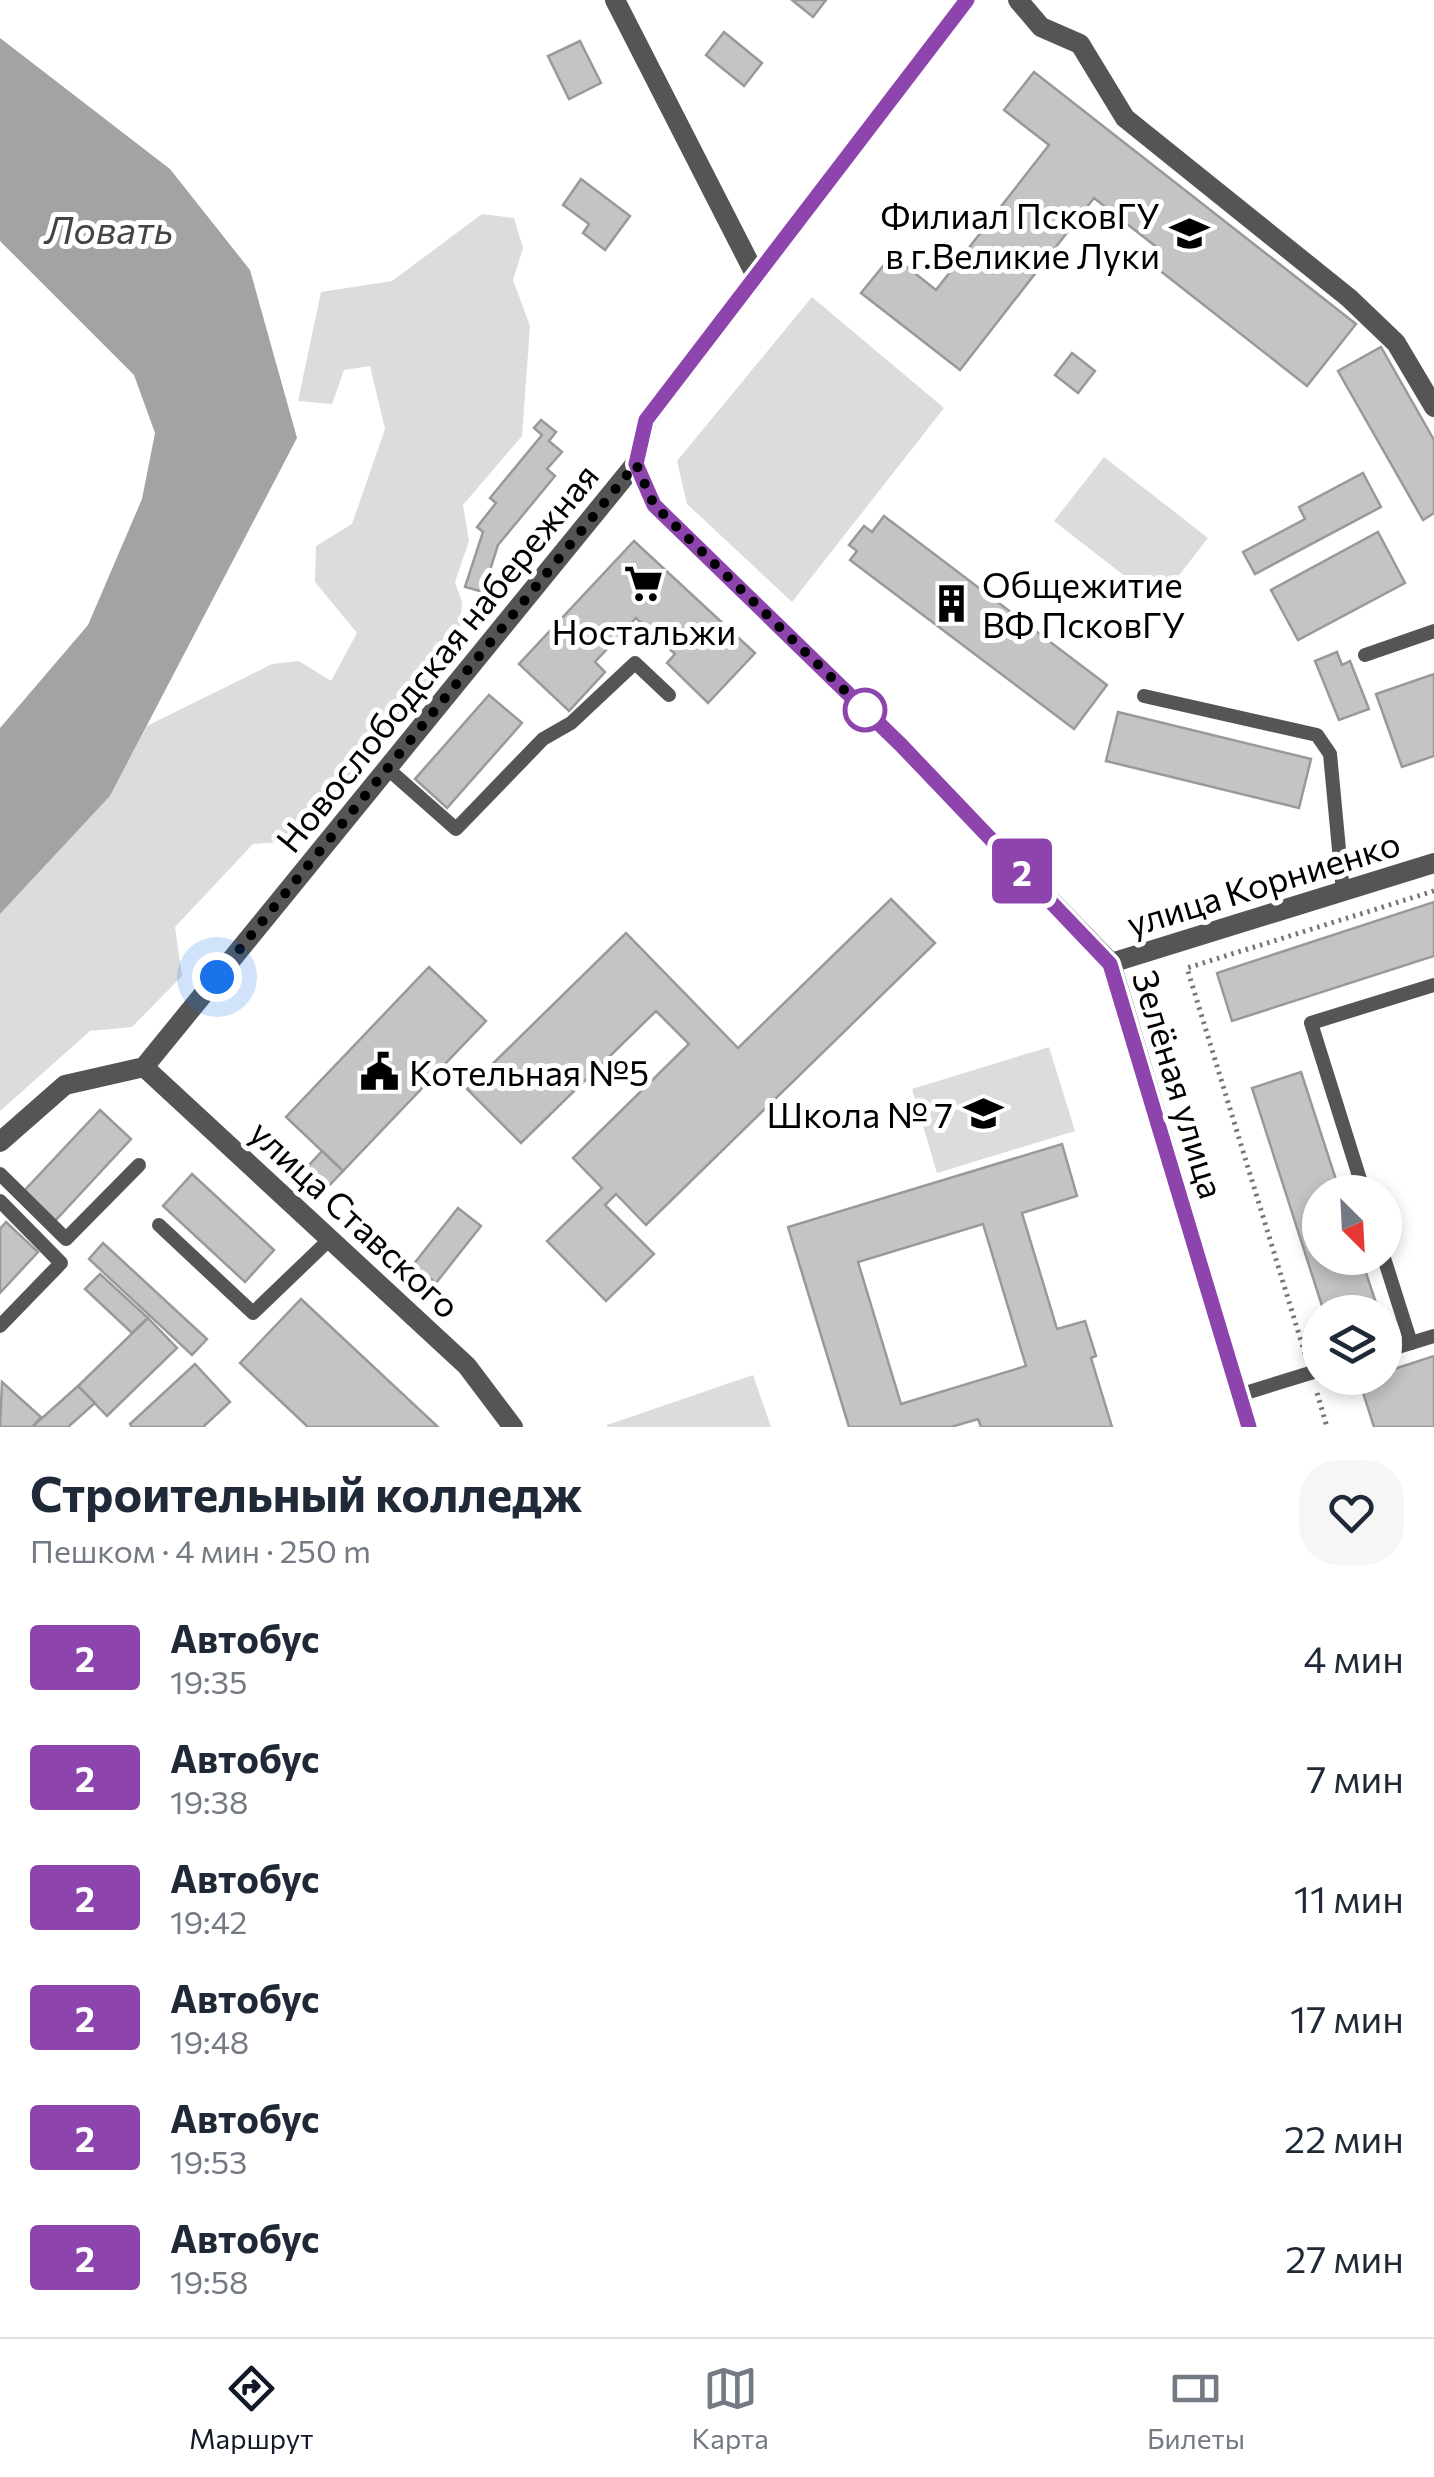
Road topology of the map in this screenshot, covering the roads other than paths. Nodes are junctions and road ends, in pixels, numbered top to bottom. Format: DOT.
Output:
graph roads {
  1 [pos="615,0"];
  2 [pos="967,0"];
  3 [pos="1018,0"];
  4 [pos="754,274"];
  5 [pos="1434,407"];
  6 [pos="636,464"];
  7 [pos="1434,632"];
  8 [pos="1366,655"];
  9 [pos="670,695"];
  10 [pos="1144,696"];
  11 [pos="388,768"];
  12 [pos="1434,862"];
  13 [pos="1343,892"];
  14 [pos="1110,964"];
  15 [pos="1434,985"];
  16 [pos="144,1066"];
  17 [pos="0,1142"];
  18 [pos="139,1165"];
  19 [pos="0,1174"];
  20 [pos="1359,1175"];
  21 [pos="0,1201"];
  22 [pos="159,1225"];
  23 [pos="330,1238"];
  24 [pos="1389,1275"];
  25 [pos="0,1326"];
  26 [pos="1434,1336"];
  27 [pos="1411,1343"];
  28 [pos="1402,1346"];
  29 [pos="1302,1375"];
  30 [pos="1239,1395"];
  31 [pos="513,1427"];
  32 [pos="1249,1427"];
  1 -- 4 [label="street"];
  2 -- 4 [label="street, Новослободская набережная"];
  3 -- 5 [label="street"];
  4 -- 6 [label="street, Новослободская набережная"];
  6 -- 11 [label="street, Новослободская набережная"];
  6 -- 14 [label="street, Зелёная улица"];
  7 -- 8 [label="lane"];
  9 -- 11 [label="lane"];
  10 -- 13 [label="lane"];
  11 -- 16 [label="street, Новослободская набережная"];
  12 -- 13 [label="street, улица Корниенко"];
  13 -- 14 [label="street, улица Корниенко"];
  14 -- 30 [label="street, Зелёная улица"];
  15 -- 20 [label="lane"];
  16 -- 17 [label="street"];
  16 -- 23 [label="street, улица Ставского"];
  18 -- 19 [label="lane"];
  21 -- 25 [label="lane"];
  22 -- 23 [label="lane"];
  23 -- 31 [label="street, улица Ставского"];
  24 -- 27 [label="lane"];
  26 -- 27 [label="lane"];
  27 -- 28 [label="lane"];
  29 -- 30 [label="lane"];
  30 -- 32 [label="street, Зелёная улица"];
}
